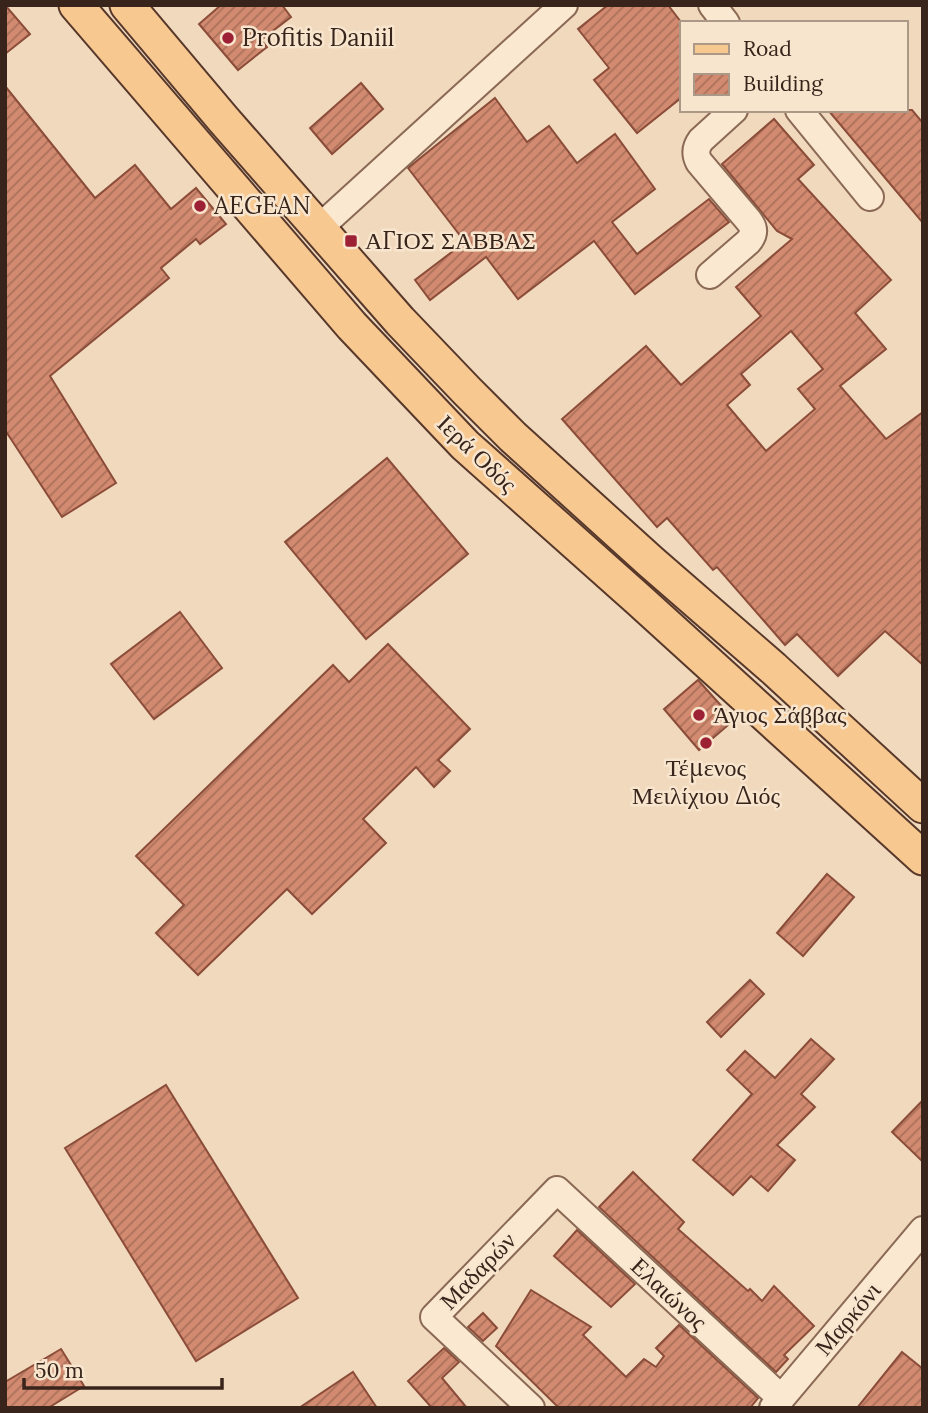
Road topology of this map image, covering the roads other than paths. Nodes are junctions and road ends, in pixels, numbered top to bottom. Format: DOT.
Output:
graph roads {
  1 [pos="76,5"];
  2 [pos="127,5"];
  3 [pos="564,5"];
  4 [pos="712,5"];
  5 [pos="724,21"];
  6 [pos="732,112"];
  7 [pos="801,112"];
  8 [pos="870,197"];
  9 [pos="319,228"];
  10 [pos="710,275"];
  11 [pos="923,806"];
  12 [pos="923,858"];
  13 [pos="557,1190"];
  14 [pos="923,1230"];
  15 [pos="777,1403"];
  16 [pos="531,1408"];
  1 -- 12 [label="main road, Ιερά Οδός"];
  2 -- 9 [label="main road, Ιερά Οδός"];
  3 -- 9 [label="street"];
  4 -- 5 [label="street"];
  6 -- 10 [label="street"];
  7 -- 8 [label="street"];
  9 -- 11 [label="main road, Ιερά Οδός"];
  13 -- 15 [label="street, Ελαιώνος"];
  13 -- 16 [label="street, Μαδαρών"];
  14 -- 15 [label="street, Μαρκόνι"];
}
